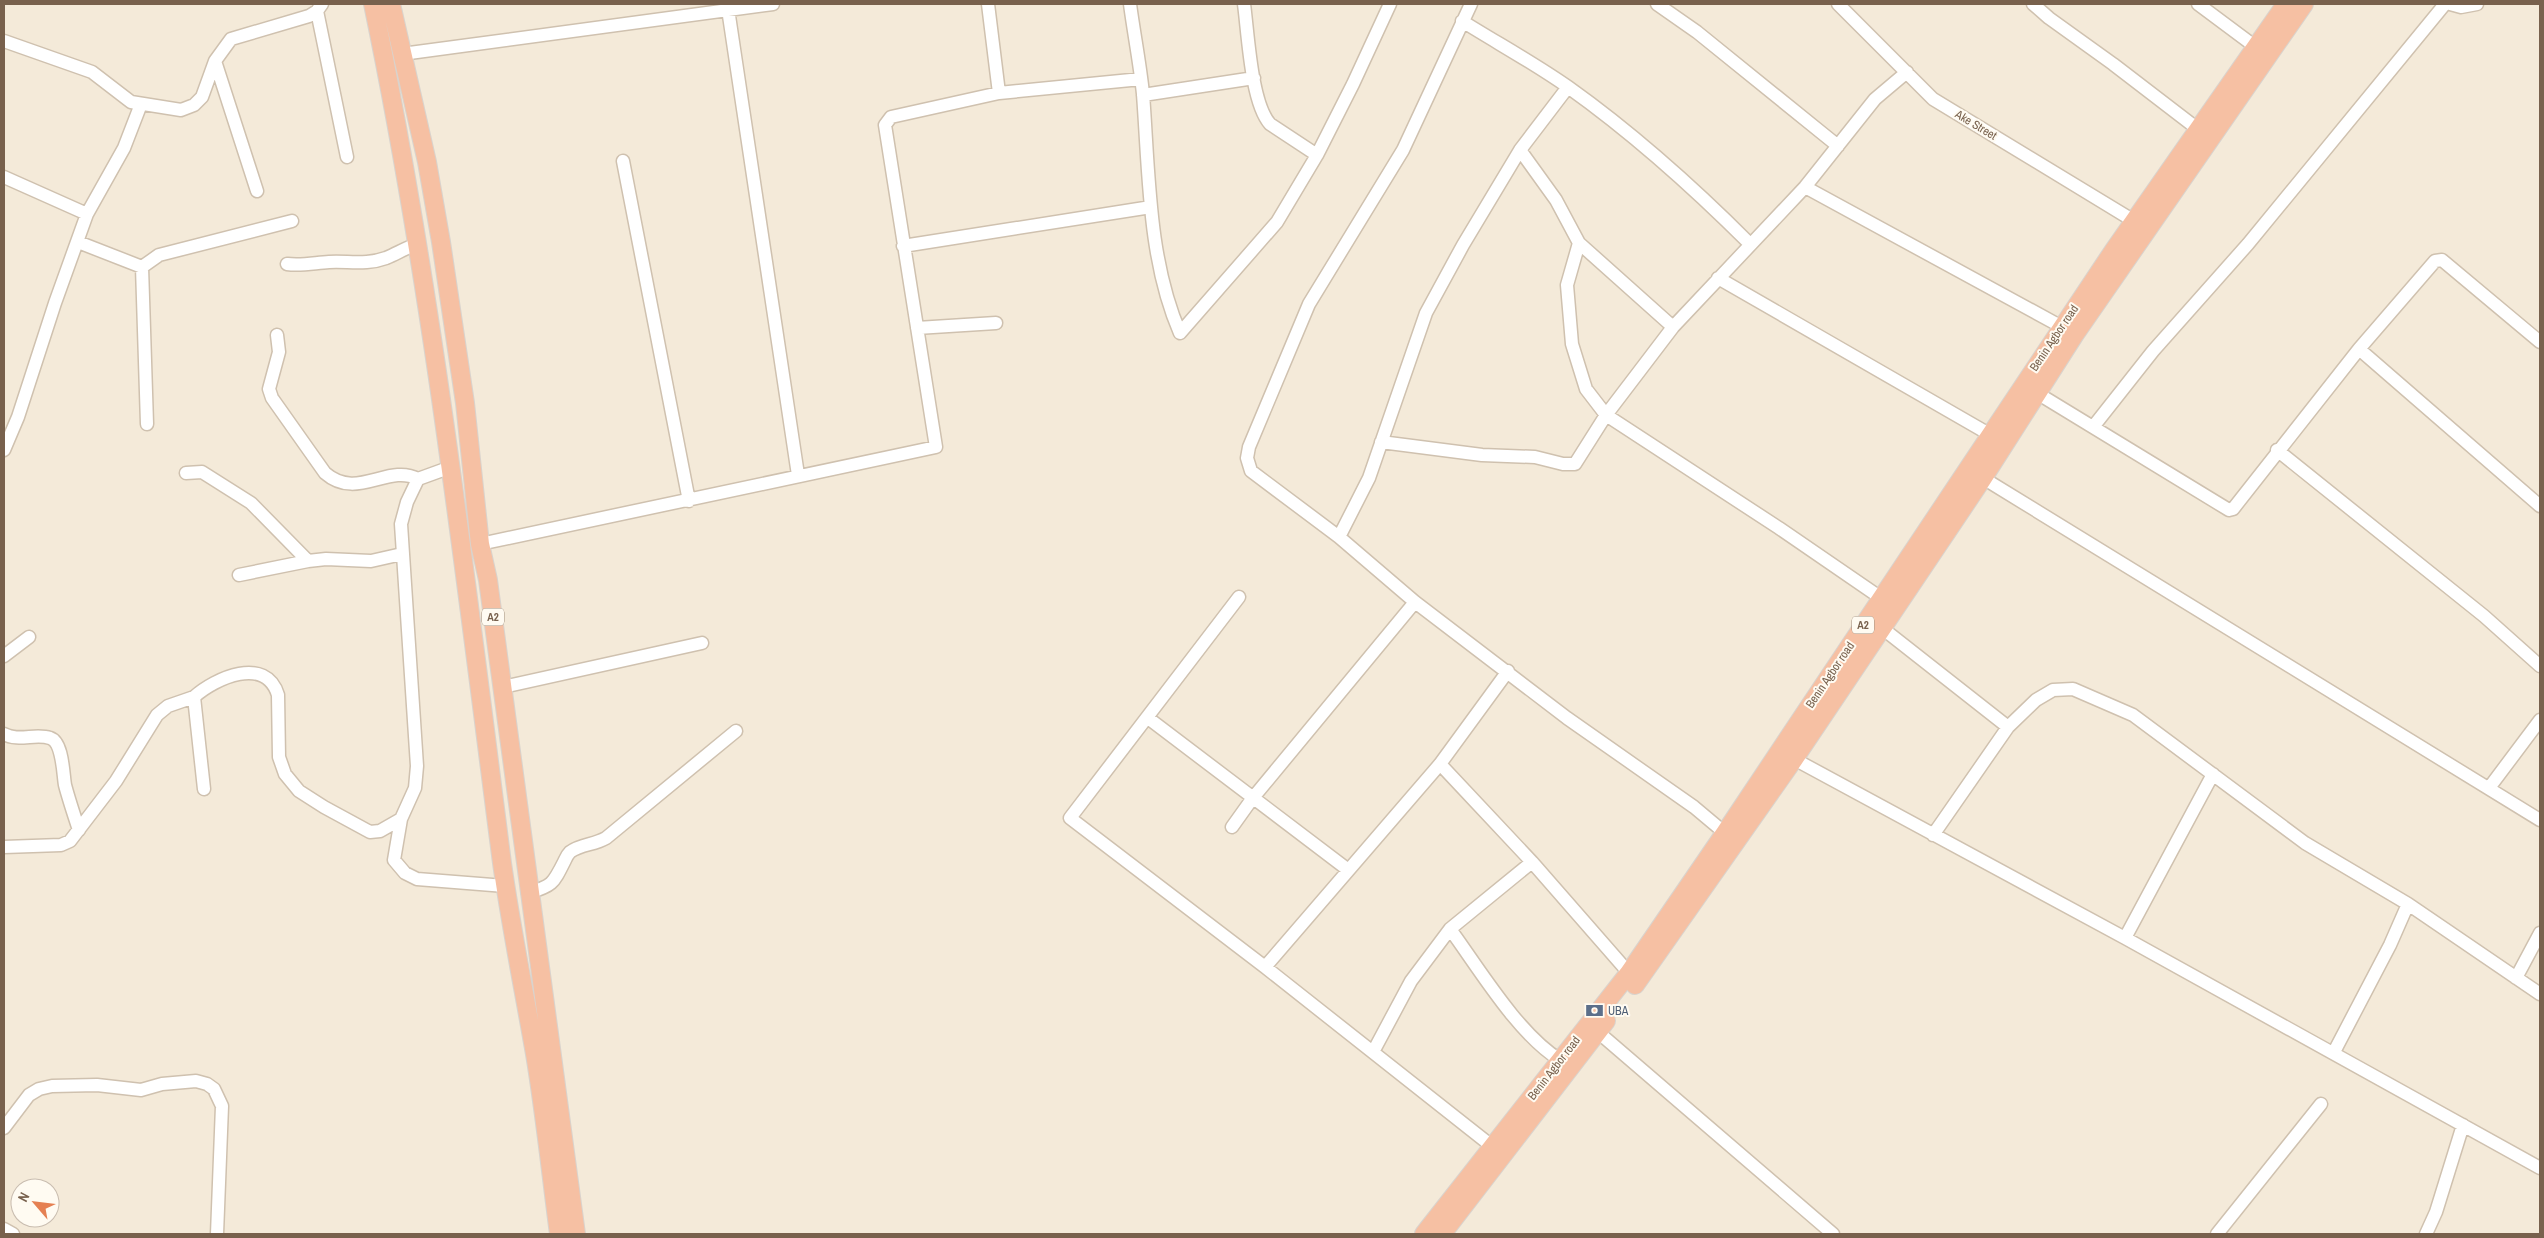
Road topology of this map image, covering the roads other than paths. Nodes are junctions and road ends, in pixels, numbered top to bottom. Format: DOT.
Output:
graph roads {
  1 [pos="373,4"];
  2 [pos="391,4"];
  3 [pos="773,4"];
  4 [pos="988,4"];
  5 [pos="1130,4"];
  6 [pos="1244,4"];
  7 [pos="1390,4"];
  8 [pos="1471,4"];
  9 [pos="1656,4"];
  10 [pos="1838,4"];
  11 [pos="2033,4"];
  12 [pos="2198,4"];
  13 [pos="2286,4"];
  14 [pos="2304,4"];
  15 [pos="2445,4"];
  16 [pos="2450,4"];
  17 [pos="2477,4"];
  18 [pos="320,7"];
  19 [pos="728,9"];
  20 [pos="1462,21"];
  21 [pos="4,42"];
  22 [pos="2257,48"];
  23 [pos="402,54"];
  24 [pos="215,61"];
  25 [pos="1907,72"];
  26 [pos="1254,78"];
  27 [pos="1141,79"];
  28 [pos="1568,87"];
  29 [pos="998,93"];
  30 [pos="1143,95"];
  31 [pos="141,104"];
  32 [pos="2199,130"];
  33 [pos="1838,146"];
  34 [pos="1520,150"];
  35 [pos="1318,155"];
  36 [pos="347,157"];
  37 [pos="623,160"];
  38 [pos="4,177"];
  39 [pos="1805,187"];
  40 [pos="257,191"];
  41 [pos="1150,207"];
  42 [pos="87,214"];
  43 [pos="292,221"];
  44 [pos="2134,221"];
  45 [pos="78,242"];
  46 [pos="1579,243"];
  47 [pos="418,244"];
  48 [pos="1750,244"];
  49 [pos="904,246"];
  50 [pos="286,264"];
  51 [pos="142,267"];
  52 [pos="1718,278"];
  53 [pos="996,322"];
  54 [pos="1673,327"];
  55 [pos="2062,327"];
  56 [pos="917,328"];
  57 [pos="277,335"];
  58 [pos="2540,342"];
  59 [pos="2359,349"];
  60 [pos="2037,393"];
  61 [pos="1606,415"];
  62 [pos="147,424"];
  63 [pos="2093,428"];
  64 [pos="1989,434"];
  65 [pos="1381,442"];
  66 [pos="4,450"];
  67 [pos="2277,450"];
  68 [pos="451,467"];
  69 [pos="186,473"];
  70 [pos="798,474"];
  71 [pos="1983,478"];
  72 [pos="418,479"];
  73 [pos="689,501"];
  74 [pos="2540,506"];
  75 [pos="1339,537"];
  76 [pos="480,544"];
  77 [pos="402,554"];
  78 [pos="308,561"];
  79 [pos="239,574"];
  80 [pos="1240,596"];
  81 [pos="1881,598"];
  82 [pos="1415,602"];
  83 [pos="1882,628"];
  84 [pos="29,637"];
  85 [pos="702,643"];
  86 [pos="4,656"];
  87 [pos="2540,666"];
  88 [pos="1508,671"];
  89 [pos="503,687"];
  90 [pos="194,697"];
  91 [pos="1148,718"];
  92 [pos="2540,720"];
  93 [pos="2008,728"];
  94 [pos="736,732"];
  95 [pos="4,734"];
  96 [pos="1794,759"];
  97 [pos="1440,764"];
  98 [pos="2213,774"];
  99 [pos="2489,788"];
  100 [pos="204,789"];
  101 [pos="1252,799"];
  102 [pos="401,819"];
  103 [pos="2540,820"];
  104 [pos="1232,827"];
  105 [pos="79,830"];
  106 [pos="1725,833"];
  107 [pos="1932,835"];
  108 [pos="4,847"];
  109 [pos="1532,862"];
  110 [pos="1347,869"];
  111 [pos="505,886"];
  112 [pos="528,893"];
  113 [pos="2408,904"];
  114 [pos="1450,930"];
  115 [pos="2540,933"];
  116 [pos="2125,938"];
  117 [pos="1264,967"];
  118 [pos="1629,973"];
  119 [pos="2516,978"];
  120 [pos="2540,994"];
  121 [pos="1598,1032"];
  122 [pos="1373,1052"];
  123 [pos="2334,1052"];
  124 [pos="1560,1060"];
  125 [pos="2321,1104"];
  126 [pos="2463,1126"];
  127 [pos="4,1128"];
  128 [pos="1497,1151"];
  129 [pos="2540,1168"];
  130 [pos="4,1229"];
  131 [pos="13,1234"];
  132 [pos="217,1234"];
  133 [pos="559,1234"];
  134 [pos="576,1234"];
  135 [pos="1424,1234"];
  136 [pos="1442,1234"];
  137 [pos="1833,1234"];
  138 [pos="2217,1234"];
  139 [pos="2426,1234"];
  1 -- 47 [label="highway, A2"];
  2 -- 23 [label="highway, A2"];
  3 -- 19 [label="street"];
  4 -- 29 [label="street"];
  5 -- 27 [label="street"];
  6 -- 26 [label="street"];
  7 -- 35 [label="street"];
  8 -- 20 [label="street"];
  9 -- 33 [label="street"];
  10 -- 25 [label="street, Ake Street"];
  11 -- 32 [label="street"];
  12 -- 22 [label="street"];
  13 -- 22 [label="highway, Benin Agbor road / A2"];
  14 -- 60 [label="highway, Benin Agbor road / A2"];
  15 -- 63 [label="street"];
  16 -- 17 [label="street"];
  18 -- 24 [label="street"];
  18 -- 36 [label="street"];
  19 -- 23 [label="street"];
  19 -- 70 [label="street"];
  20 -- 28 [label="street"];
  20 -- 75 [label="street"];
  21 -- 31 [label="street"];
  22 -- 32 [label="highway, Benin Agbor road / A2"];
  23 -- 76 [label="highway, A2"];
  24 -- 31 [label="street"];
  24 -- 40 [label="street"];
  25 -- 33 [label="street"];
  25 -- 44 [label="street, Ake Street"];
  26 -- 30 [label="street"];
  26 -- 35 [label="street"];
  27 -- 29 [label="street"];
  27 -- 30 [label="street"];
  28 -- 34 [label="street"];
  28 -- 48 [label="street"];
  29 -- 49 [label="street"];
  30 -- 41 [label="street"];
  31 -- 42 [label="street"];
  32 -- 44 [label="highway, Benin Agbor road / A2"];
  33 -- 39 [label="street"];
  34 -- 46 [label="street"];
  34 -- 65 [label="street"];
  35 -- 41 [label="street"];
  37 -- 73 [label="street"];
  38 -- 42 [label="street"];
  39 -- 48 [label="street"];
  39 -- 55 [label="street"];
  41 -- 49 [label="street"];
  42 -- 45 [label="street"];
  43 -- 51 [label="street"];
  44 -- 55 [label="highway, Benin Agbor road / A2"];
  45 -- 51 [label="street"];
  45 -- 66 [label="street"];
  46 -- 54 [label="street"];
  46 -- 61 [label="street"];
  47 -- 50 [label="street"];
  47 -- 68 [label="highway, A2"];
  48 -- 52 [label="street"];
  49 -- 56 [label="street"];
  51 -- 62 [label="street"];
  52 -- 54 [label="street"];
  52 -- 64 [label="street"];
  53 -- 56 [label="street"];
  54 -- 61 [label="street"];
  55 -- 64 [label="highway, Benin Agbor road / A2"];
  56 -- 70 [label="street"];
  57 -- 72 [label="street"];
  58 -- 59 [label="street"];
  59 -- 67 [label="street"];
  59 -- 74 [label="street"];
  60 -- 63 [label="street"];
  60 -- 71 [label="highway, Benin Agbor road / A2"];
  61 -- 65 [label="street"];
  61 -- 81 [label="street"];
  63 -- 67 [label="street"];
  64 -- 81 [label="highway, Benin Agbor road / A2"];
  65 -- 75 [label="street"];
  67 -- 87 [label="street"];
  68 -- 72 [label="street"];
  68 -- 111 [label="highway, A2"];
  69 -- 78 [label="street"];
  70 -- 73 [label="street"];
  71 -- 83 [label="highway, Benin Agbor road / A2"];
  71 -- 99 [label="street"];
  72 -- 77 [label="street"];
  73 -- 76 [label="street"];
  75 -- 82 [label="street"];
  76 -- 89 [label="highway, A2"];
  77 -- 78 [label="street"];
  77 -- 102 [label="street"];
  78 -- 79 [label="street"];
  80 -- 91 [label="street"];
  81 -- 106 [label="highway, Benin Agbor road / A2"];
  82 -- 88 [label="street"];
  82 -- 101 [label="street"];
  83 -- 93 [label="street"];
  83 -- 96 [label="highway, Benin Agbor road / A2"];
  84 -- 86 [label="street"];
  85 -- 89 [label="street"];
  88 -- 97 [label="street"];
  88 -- 106 [label="street"];
  89 -- 112 [label="highway, A2"];
  90 -- 100 [label="street"];
  90 -- 102 [label="street"];
  90 -- 105 [label="street"];
  91 -- 101 [label="street"];
  91 -- 117 [label="street"];
  92 -- 99 [label="street"];
  93 -- 98 [label="street"];
  93 -- 107 [label="street"];
  94 -- 112 [label="street"];
  95 -- 105 [label="street"];
  96 -- 107 [label="street"];
  96 -- 121 [label="highway, Benin Agbor road / A2"];
  97 -- 109 [label="street"];
  97 -- 110 [label="street"];
  98 -- 113 [label="street"];
  98 -- 116 [label="street"];
  99 -- 103 [label="street"];
  101 -- 104 [label="street"];
  101 -- 110 [label="street"];
  102 -- 111 [label="street"];
  105 -- 108 [label="street"];
  106 -- 118 [label="highway, Benin Agbor road / A2"];
  107 -- 116 [label="street"];
  109 -- 114 [label="street"];
  109 -- 118 [label="street"];
  110 -- 117 [label="street"];
  111 -- 133 [label="highway, A2"];
  112 -- 134 [label="highway, A2"];
  113 -- 119 [label="street"];
  113 -- 123 [label="street"];
  114 -- 122 [label="street"];
  114 -- 124 [label="street"];
  115 -- 119 [label="street"];
  116 -- 123 [label="street"];
  117 -- 122 [label="street"];
  118 -- 124 [label="highway, Benin Agbor road / A2"];
  119 -- 120 [label="street"];
  121 -- 128 [label="highway, Benin Agbor road / A2"];
  121 -- 137 [label="street"];
  122 -- 128 [label="street"];
  123 -- 126 [label="street"];
  124 -- 128 [label="highway, Benin Agbor road / A2"];
  125 -- 138 [label="street"];
  126 -- 129 [label="street"];
  126 -- 139 [label="street"];
  127 -- 132 [label="street"];
  128 -- 135 [label="highway, Benin Agbor road / A2"];
  128 -- 136 [label="highway, Benin Agbor road / A2"];
  130 -- 131 [label="street"];
}
